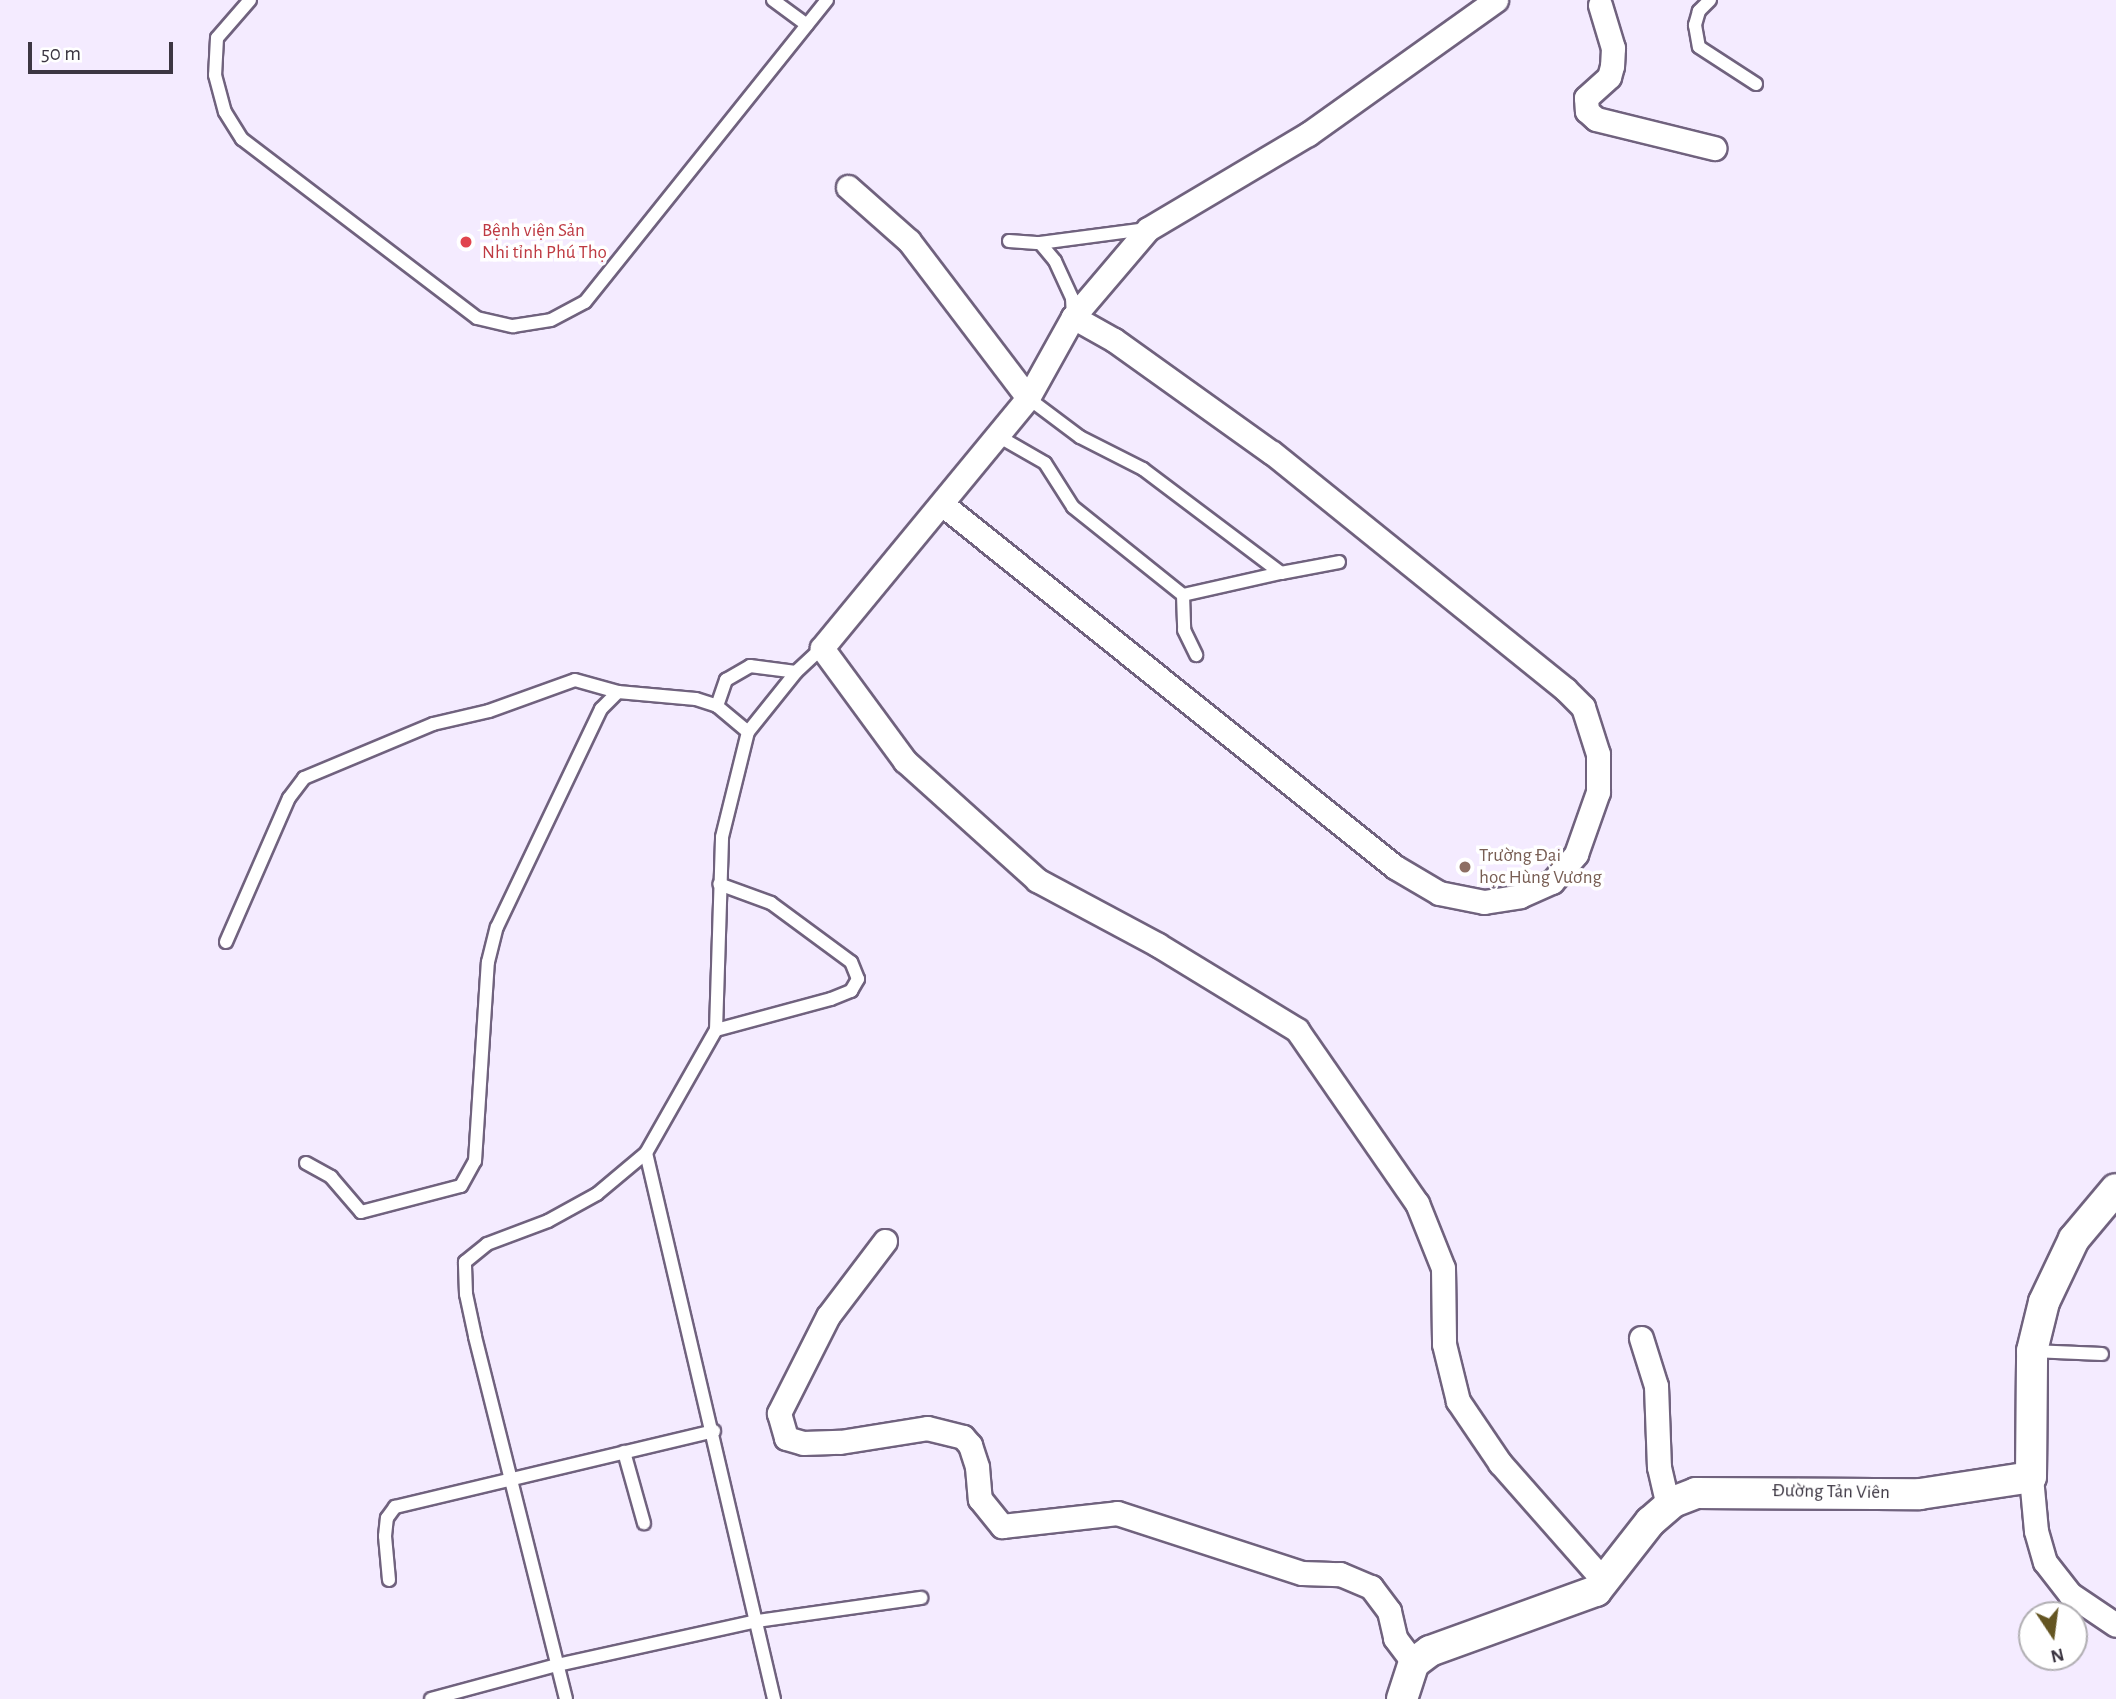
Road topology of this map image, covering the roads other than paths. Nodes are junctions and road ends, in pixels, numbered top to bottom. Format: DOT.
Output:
graph roads {
  1 [pos="250,0"];
  2 [pos="773,0"];
  3 [pos="827,0"];
  4 [pos="1496,0"];
  5 [pos="1710,0"];
  6 [pos="1601,2"];
  7 [pos="807,25"];
  8 [pos="1756,84"];
  9 [pos="1714,148"];
  10 [pos="848,187"];
  11 [pos="1147,229"];
  12 [pos="1009,241"];
  13 [pos="1040,243"];
  14 [pos="1073,317"];
  15 [pos="1028,398"];
  16 [pos="998,436"];
  17 [pos="942,504"];
  18 [pos="1339,562"];
  19 [pos="1281,573"];
  20 [pos="1183,595"];
  21 [pos="822,648"];
  22 [pos="1196,655"];
  23 [pos="796,672"];
  24 [pos="618,692"];
  25 [pos="717,706"];
  26 [pos="748,732"];
  27 [pos="719,884"];
  28 [pos="226,942"];
  29 [pos="716,1030"];
  30 [pos="646,1153"];
  31 [pos="306,1163"];
  32 [pos="2116,1189"];
  33 [pos="885,1241"];
  34 [pos="1641,1338"];
  35 [pos="2032,1351"];
  36 [pos="2102,1353"];
  37 [pos="714,1431"];
  38 [pos="624,1451"];
  39 [pos="510,1477"];
  40 [pos="2031,1477"];
  41 [pos="1668,1506"];
  42 [pos="645,1523"];
  43 [pos="388,1580"];
  44 [pos="1605,1582"];
  45 [pos="921,1598"];
  46 [pos="757,1621"];
  47 [pos="2116,1625"];
  48 [pos="1414,1664"];
  49 [pos="557,1665"];
  50 [pos="776,1698"];
  51 [pos="431,1699"];
  52 [pos="566,1699"];
  53 [pos="1402,1699"];
  1 -- 7 [label="lane"];
  2 -- 7 [label="lane"];
  3 -- 7 [label="lane"];
  4 -- 11 [label="street"];
  5 -- 8 [label="lane"];
  6 -- 9 [label="street"];
  10 -- 15 [label="street"];
  11 -- 13 [label="lane"];
  11 -- 14 [label="street"];
  12 -- 13 [label="lane"];
  13 -- 14 [label="lane"];
  14 -- 15 [label="street"];
  14 -- 17 [label="street"];
  15 -- 16 [label="street"];
  15 -- 19 [label="lane"];
  16 -- 17 [label="street"];
  16 -- 20 [label="lane"];
  17 -- 21 [label="street"];
  18 -- 19 [label="lane"];
  19 -- 20 [label="lane"];
  20 -- 22 [label="lane"];
  21 -- 23 [label="lane"];
  21 -- 44 [label="street"];
  23 -- 25 [label="lane"];
  23 -- 26 [label="lane"];
  24 -- 25 [label="lane"];
  24 -- 28 [label="lane"];
  24 -- 31 [label="lane"];
  25 -- 26 [label="lane"];
  26 -- 27 [label="lane"];
  27 -- 29 [label="lane"];
  27 -- 29 [label="lane"];
  29 -- 30 [label="lane"];
  30 -- 37 [label="lane"];
  30 -- 39 [label="lane"];
  32 -- 35 [label="street"];
  33 -- 48 [label="street"];
  34 -- 41 [label="street"];
  35 -- 36 [label="lane"];
  35 -- 40 [label="street"];
  37 -- 38 [label="lane"];
  37 -- 46 [label="lane"];
  38 -- 39 [label="lane"];
  38 -- 42 [label="lane"];
  39 -- 43 [label="lane"];
  39 -- 49 [label="lane"];
  40 -- 41 [label="street, Đường Tản Viên"];
  40 -- 47 [label="street"];
  41 -- 44 [label="street, Đường Tản Viên"];
  44 -- 48 [label="street, Đường Tản Viên"];
  45 -- 46 [label="lane"];
  46 -- 49 [label="lane"];
  46 -- 50 [label="lane"];
  48 -- 53 [label="street"];
  49 -- 51 [label="lane"];
  49 -- 52 [label="lane"];
}
